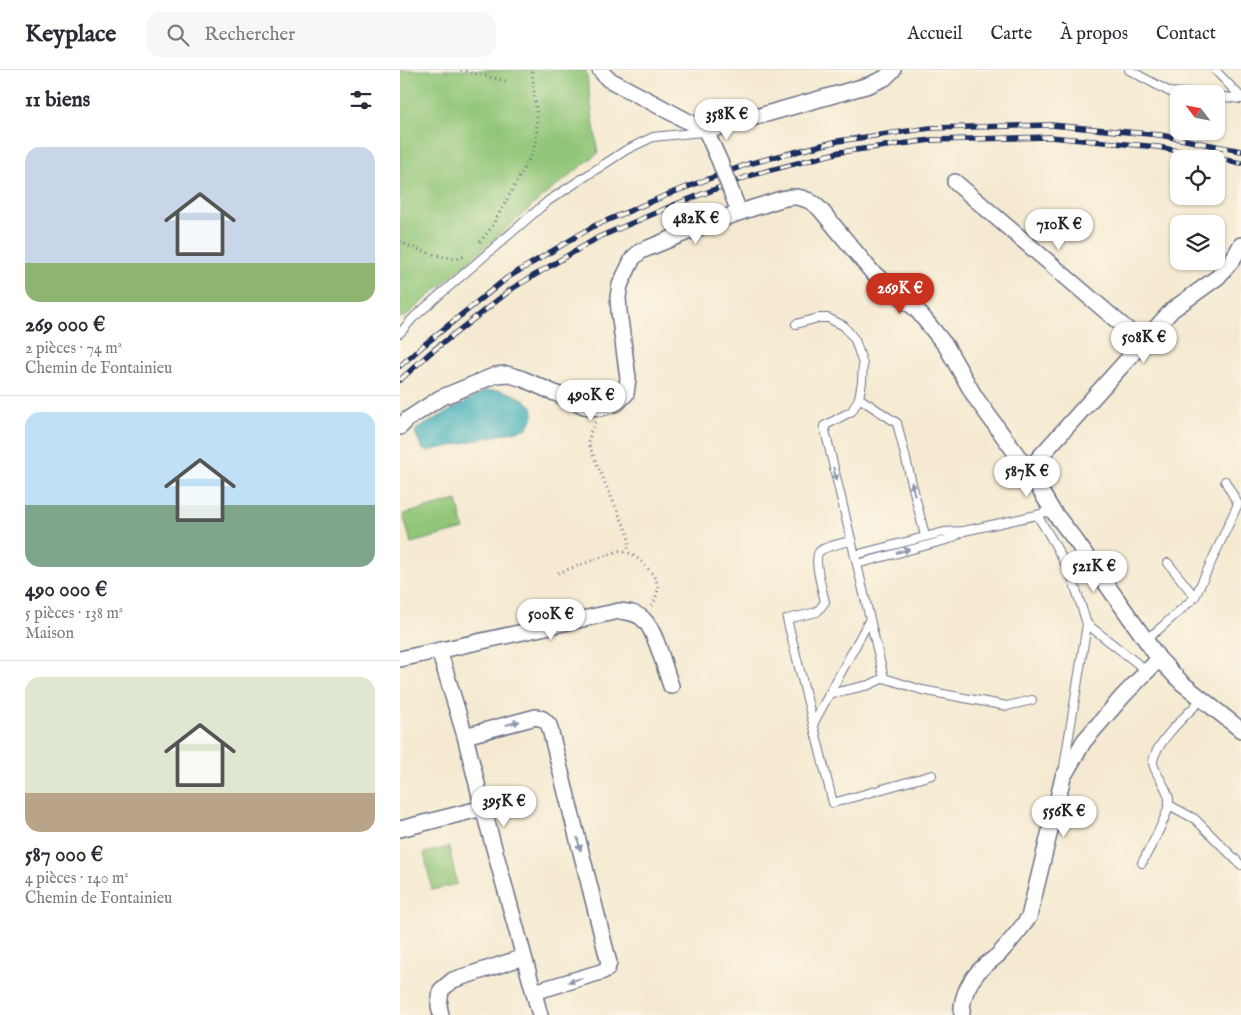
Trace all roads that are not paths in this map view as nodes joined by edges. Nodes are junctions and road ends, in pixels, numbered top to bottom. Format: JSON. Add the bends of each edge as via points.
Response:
{"nodes":[{"id":1,"x":600,"y":70,"type":"edge"},
{"id":2,"x":893,"y":70,"type":"edge"},
{"id":3,"x":1129,"y":70,"type":"edge"},
{"id":4,"x":1216,"y":70,"type":"edge"},
{"id":5,"x":1170,"y":92,"type":"edge"},
{"id":6,"x":1225,"y":97,"type":"edge"},
{"id":7,"x":1241,"y":98,"type":"edge"},
{"id":8,"x":706,"y":131,"type":"junction"},
{"id":9,"x":955,"y":182,"type":"dead end"},
{"id":10,"x":738,"y":208,"type":"junction"},
{"id":11,"x":1241,"y":245,"type":"edge"},
{"id":12,"x":414,"y":318,"type":"junction"},
{"id":13,"x":796,"y":324,"type":"dead end"},
{"id":14,"x":400,"y":325,"type":"edge"},
{"id":15,"x":400,"y":333,"type":"edge"},
{"id":16,"x":1144,"y":342,"type":"junction"},
{"id":17,"x":859,"y":398,"type":"junction"},
{"id":18,"x":400,"y":426,"type":"edge"},
{"id":19,"x":1028,"y":470,"type":"junction"},
{"id":20,"x":1225,"y":481,"type":"dead end"},
{"id":21,"x":1052,"y":510,"type":"junction"},
{"id":22,"x":1037,"y":515,"type":"junction"},
{"id":23,"x":964,"y":531,"type":"junction"},
{"id":24,"x":925,"y":536,"type":"junction"},
{"id":25,"x":851,"y":541,"type":"junction"},
{"id":26,"x":856,"y":560,"type":"junction"},
{"id":27,"x":1168,"y":563,"type":"dead end"},
{"id":28,"x":1195,"y":597,"type":"junction"},
{"id":29,"x":870,"y":618,"type":"junction"},
{"id":30,"x":1087,"y":624,"type":"junction"},
{"id":31,"x":1145,"y":639,"type":"junction"},
{"id":32,"x":439,"y":650,"type":"junction"},
{"id":33,"x":400,"y":659,"type":"edge"},
{"id":34,"x":1159,"y":659,"type":"junction"},
{"id":35,"x":1147,"y":671,"type":"junction"},
{"id":36,"x":884,"y":678,"type":"junction"},
{"id":37,"x":671,"y":686,"type":"dead end"},
{"id":38,"x":829,"y":694,"type":"junction"},
{"id":39,"x":1202,"y":699,"type":"junction"},
{"id":40,"x":1032,"y":700,"type":"dead end"},
{"id":41,"x":813,"y":724,"type":"junction"},
{"id":42,"x":1241,"y":730,"type":"edge"},
{"id":43,"x":465,"y":736,"type":"junction"},
{"id":44,"x":932,"y":775,"type":"dead end"},
{"id":45,"x":1063,"y":777,"type":"junction"},
{"id":46,"x":1169,"y":805,"type":"junction"},
{"id":47,"x":483,"y":808,"type":"junction"},
{"id":48,"x":400,"y":829,"type":"edge"},
{"id":49,"x":1142,"y":863,"type":"dead end"},
{"id":50,"x":1241,"y":865,"type":"edge"},
{"id":51,"x":524,"y":957,"type":"junction"},
{"id":52,"x":534,"y":992,"type":"junction"},
{"id":53,"x":441,"y":1015,"type":"edge"},
{"id":54,"x":540,"y":1015,"type":"edge"},
{"id":55,"x":962,"y":1015,"type":"edge"}],
"edges":[{"from":1,"to":8,"type":"street","via":[[608,79]]},
{"from":2,"to":8,"type":"street","via":[[885,78],[869,85]]},
{"from":3,"to":5,"type":"lane"},
{"from":4,"to":7,"type":"lane"},
{"from":6,"to":7,"type":"lane"},
{"from":8,"to":10,"type":"street","bridge":true},
{"from":8,"to":12,"type":"lane","via":[[653,137],[618,155],[548,201]]},
{"from":9,"to":16,"type":"street"},
{"from":10,"to":18,"type":"street","via":[[633,258],[618,297],[628,378],[626,394],[616,403],[601,408],[584,406],[523,379],[507,374],[496,375],[440,398]]},
{"from":10,"to":19,"type":"street","via":[[796,197],[812,202],[820,209],[872,272],[917,310],[946,346],[975,397]]},
{"from":11,"to":16,"type":"street","via":[[1218,277],[1172,310]]},
{"from":12,"to":14,"type":"lane"},
{"from":12,"to":15,"type":"lane"},
{"from":13,"to":17,"type":"lane","via":[[828,318],[850,332],[856,340],[863,364]]},
{"from":16,"to":19,"type":"street"},
{"from":24,"to":17,"type":"lane","one_way":true,"via":[[897,423]]},
{"from":17,"to":25,"type":"lane","one_way":true,"via":[[852,411],[824,426]]},
{"from":19,"to":21,"type":"street"},
{"from":20,"to":28,"type":"lane","via":[[1238,504]]},
{"from":21,"to":22,"type":"lane"},
{"from":21,"to":31,"type":"street"},
{"from":22,"to":23,"type":"lane"},
{"from":22,"to":30,"type":"lane","via":[[1072,577]]},
{"from":23,"to":24,"type":"lane"},
{"from":26,"to":23,"type":"lane","one_way":true,"via":[[950,539]]},
{"from":24,"to":26,"type":"lane"},
{"from":25,"to":26,"type":"lane"},
{"from":25,"to":41,"type":"lane","via":[[822,549],[818,554],[825,602],[817,612],[787,619]]},
{"from":26,"to":29,"type":"lane"},
{"from":27,"to":28,"type":"lane"},
{"from":28,"to":31,"type":"lane"},
{"from":29,"to":36,"type":"lane"},
{"from":29,"to":38,"type":"lane"},
{"from":30,"to":35,"type":"lane"},
{"from":30,"to":45,"type":"lane"},
{"from":31,"to":34,"type":"street"},
{"from":32,"to":33,"type":"street"},
{"from":32,"to":37,"type":"street","via":[[619,611],[631,612],[644,619],[653,632]]},
{"from":32,"to":43,"type":"street"},
{"from":34,"to":35,"type":"street"},
{"from":34,"to":39,"type":"street"},
{"from":35,"to":45,"type":"street","via":[[1084,741]]},
{"from":36,"to":38,"type":"lane","via":[[869,685]]},
{"from":36,"to":40,"type":"lane","via":[[922,690],[1007,706]]},
{"from":38,"to":41,"type":"lane"},
{"from":39,"to":42,"type":"street"},
{"from":39,"to":46,"type":"lane","via":[[1171,731],[1155,755],[1153,764],[1170,798]]},
{"from":41,"to":44,"type":"lane","via":[[833,803]]},
{"from":43,"to":47,"type":"street"},
{"from":43,"to":52,"type":"street","one_way":true,"via":[[536,717],[549,725],[609,963],[602,972]]},
{"from":45,"to":55,"type":"street","via":[[1030,917],[966,987]]},
{"from":46,"to":49,"type":"lane"},
{"from":46,"to":50,"type":"lane","via":[[1194,819]]},
{"from":47,"to":48,"type":"street"},
{"from":47,"to":51,"type":"street"},
{"from":51,"to":52,"type":"street"},
{"from":51,"to":53,"type":"street","via":[[453,980],[441,990]]},
{"from":52,"to":54,"type":"street"}]}
